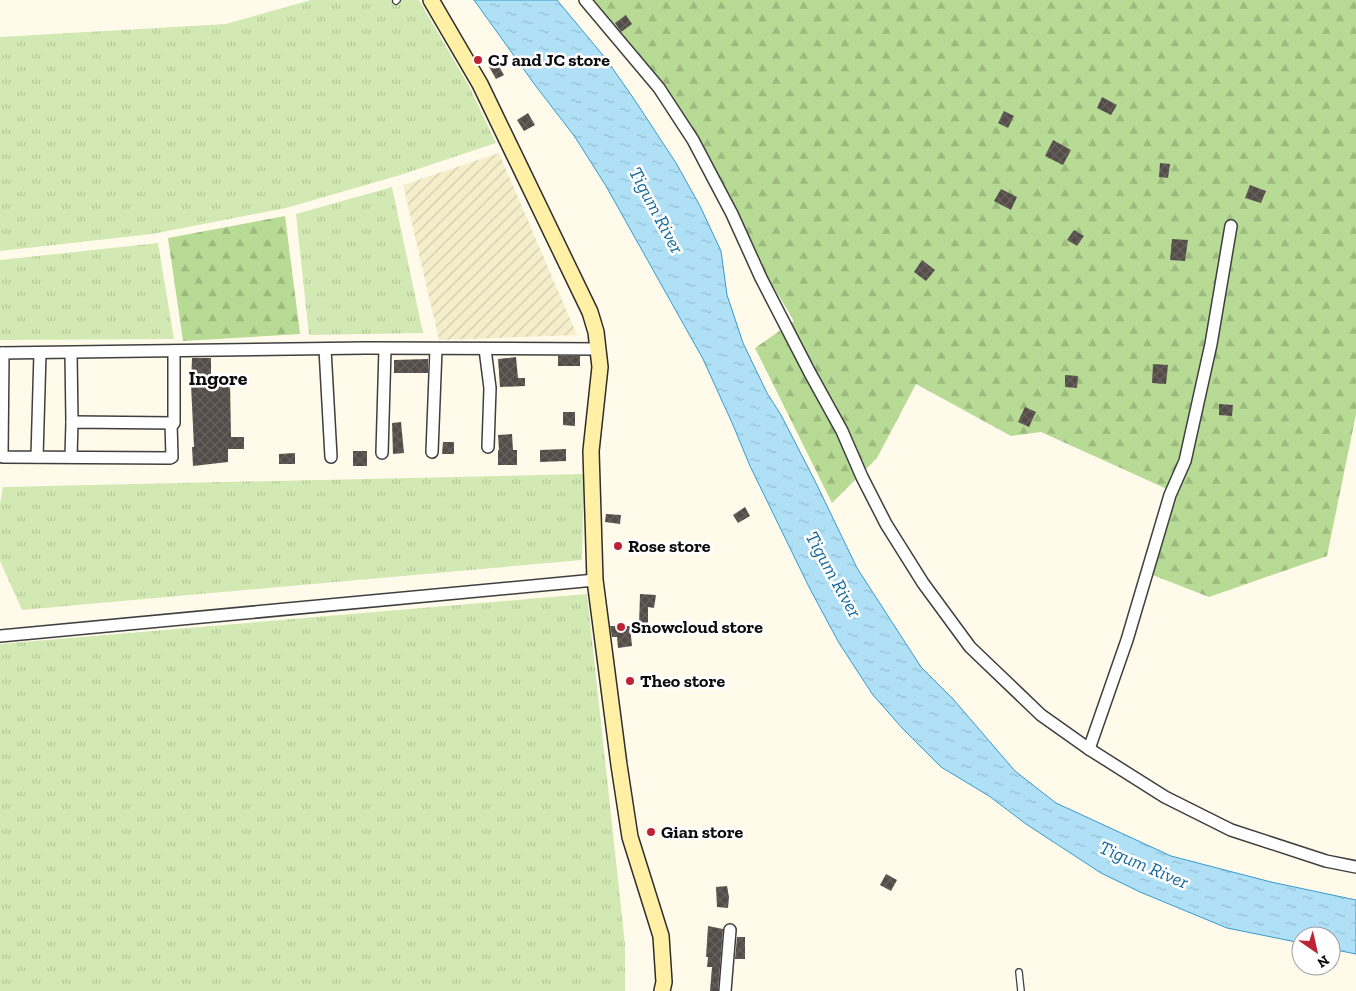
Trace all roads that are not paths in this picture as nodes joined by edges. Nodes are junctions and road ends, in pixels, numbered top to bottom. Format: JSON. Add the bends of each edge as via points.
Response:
{"nodes":[{"id":1,"x":431,"y":0,"type":"edge"},
{"id":2,"x":585,"y":0,"type":"edge"},
{"id":3,"x":1232,"y":226,"type":"dead end"},
{"id":4,"x":324,"y":349,"type":"junction"},
{"id":5,"x":385,"y":349,"type":"junction"},
{"id":6,"x":436,"y":349,"type":"junction"},
{"id":7,"x":485,"y":349,"type":"junction"},
{"id":8,"x":598,"y":349,"type":"junction"},
{"id":9,"x":174,"y":351,"type":"junction"},
{"id":10,"x":1,"y":353,"type":"edge"},
{"id":11,"x":40,"y":353,"type":"junction"},
{"id":12,"x":71,"y":353,"type":"junction"},
{"id":13,"x":72,"y":422,"type":"junction"},
{"id":14,"x":171,"y":424,"type":"junction"},
{"id":15,"x":488,"y":448,"type":"dead end"},
{"id":16,"x":432,"y":452,"type":"dead end"},
{"id":17,"x":382,"y":453,"type":"dead end"},
{"id":18,"x":37,"y":457,"type":"junction"},
{"id":19,"x":71,"y":457,"type":"junction"},
{"id":20,"x":331,"y":457,"type":"dead end"},
{"id":21,"x":595,"y":580,"type":"junction"},
{"id":22,"x":0,"y":636,"type":"edge"},
{"id":23,"x":1090,"y":749,"type":"junction"},
{"id":24,"x":1356,"y":866,"type":"edge"},
{"id":25,"x":730,"y":930,"type":"dead end"},
{"id":26,"x":1020,"y":972,"type":"dead end"},
{"id":27,"x":662,"y":991,"type":"edge"},
{"id":28,"x":725,"y":991,"type":"edge"},
{"id":29,"x":1021,"y":991,"type":"edge"}],
"edges":[{"from":1,"to":8,"type":"street","via":[[480,84],[590,312]]},
{"from":2,"to":23,"type":"street","via":[[659,88],[693,140],[810,374],[842,430],[886,524],[922,583],[970,647],[1041,715]]},
{"from":3,"to":23,"type":"street","via":[[1211,344],[1185,460],[1170,495],[1127,640]]},
{"from":4,"to":5,"type":"street"},
{"from":4,"to":9,"type":"street"},
{"from":4,"to":20,"type":"street"},
{"from":5,"to":6,"type":"street"},
{"from":5,"to":17,"type":"street"},
{"from":6,"to":7,"type":"street"},
{"from":6,"to":16,"type":"street"},
{"from":7,"to":8,"type":"street"},
{"from":7,"to":15,"type":"street","via":[[490,388]]},
{"from":8,"to":21,"type":"street","via":[[600,367],[591,451]]},
{"from":9,"to":12,"type":"street"},
{"from":9,"to":14,"type":"street","via":[[174,420]]},
{"from":10,"to":11,"type":"street"},
{"from":10,"to":18,"type":"street","via":[[2,455]]},
{"from":11,"to":12,"type":"street"},
{"from":11,"to":18,"type":"street"},
{"from":12,"to":13,"type":"street"},
{"from":13,"to":14,"type":"street"},
{"from":13,"to":19,"type":"street"},
{"from":14,"to":19,"type":"street","via":[[170,458]]},
{"from":18,"to":19,"type":"street"},
{"from":21,"to":22,"type":"street"},
{"from":21,"to":27,"type":"street","via":[[630,837],[661,936]]},
{"from":23,"to":24,"type":"street","via":[[1165,798],[1231,830],[1326,861]]},
{"from":25,"to":28,"type":"street"},
{"from":26,"to":29,"type":"lane"}]}
